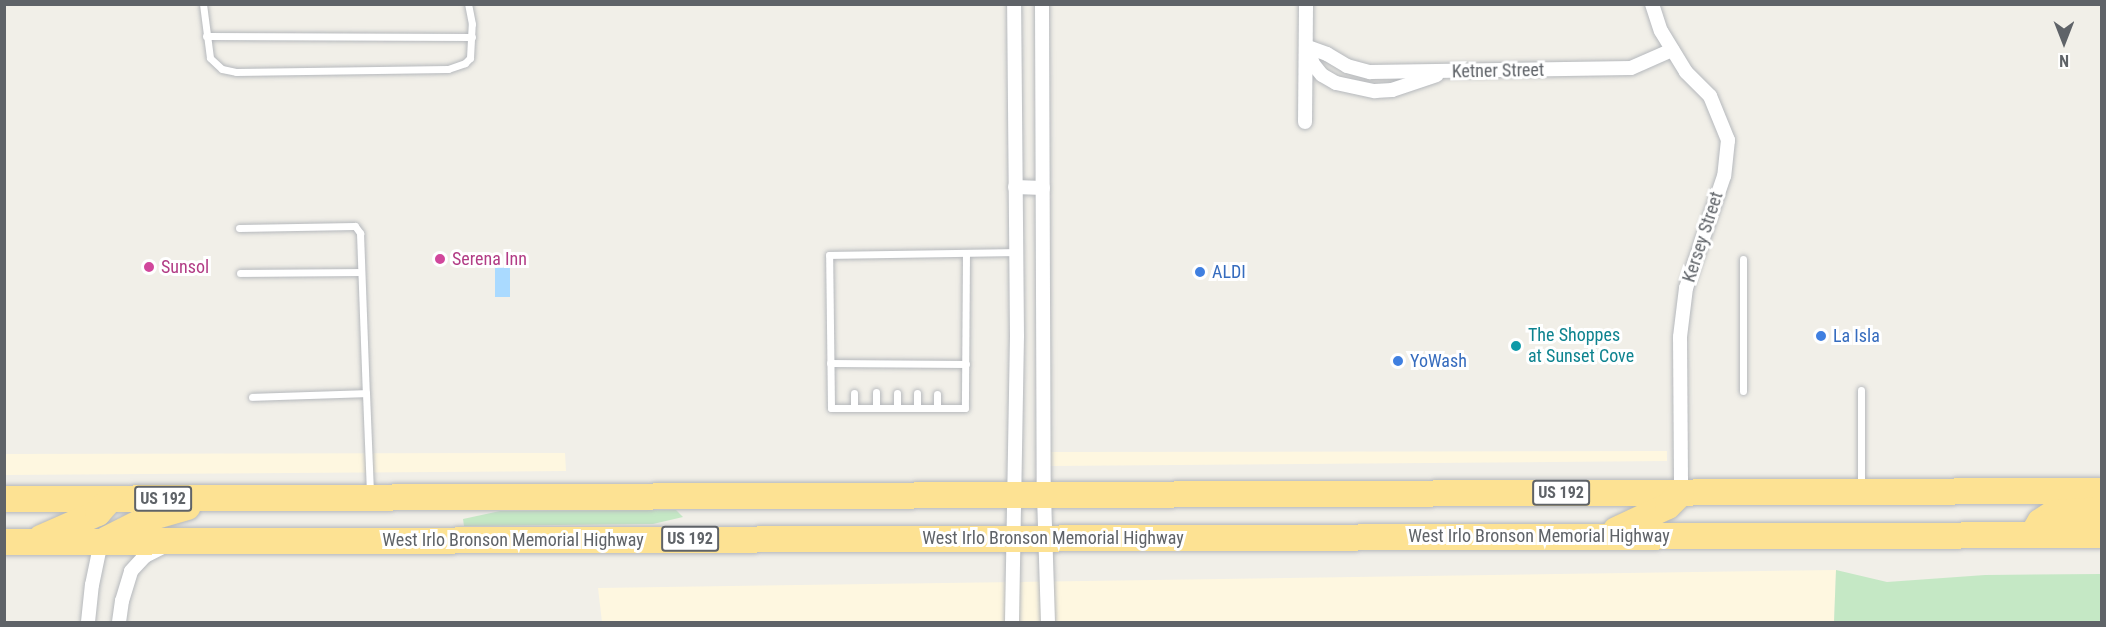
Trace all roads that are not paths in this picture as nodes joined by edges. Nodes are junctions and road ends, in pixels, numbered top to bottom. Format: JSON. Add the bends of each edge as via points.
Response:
{"nodes":[{"id":1,"x":203,"y":4,"type":"edge"},
{"id":2,"x":468,"y":4,"type":"edge"},
{"id":3,"x":1014,"y":4,"type":"edge"},
{"id":4,"x":1042,"y":4,"type":"edge"},
{"id":5,"x":1306,"y":4,"type":"edge"},
{"id":6,"x":1652,"y":4,"type":"edge"},
{"id":7,"x":206,"y":36,"type":"junction"},
{"id":8,"x":472,"y":37,"type":"junction"},
{"id":9,"x":1308,"y":47,"type":"junction"},
{"id":10,"x":1672,"y":50,"type":"junction"},
{"id":11,"x":1444,"y":72,"type":"junction"},
{"id":12,"x":1305,"y":122,"type":"dead end"},
{"id":13,"x":1015,"y":188,"type":"junction"},
{"id":14,"x":1043,"y":188,"type":"junction"},
{"id":15,"x":239,"y":228,"type":"dead end"},
{"id":16,"x":1016,"y":252,"type":"junction"},
{"id":17,"x":966,"y":253,"type":"junction"},
{"id":18,"x":1743,"y":259,"type":"dead end"},
{"id":19,"x":362,"y":272,"type":"junction"},
{"id":20,"x":240,"y":273,"type":"dead end"},
{"id":21,"x":1017,"y":336,"type":"junction"},
{"id":22,"x":1044,"y":337,"type":"junction"},
{"id":23,"x":830,"y":363,"type":"junction"},
{"id":24,"x":854,"y":363,"type":"junction"},
{"id":25,"x":876,"y":363,"type":"junction"},
{"id":26,"x":966,"y":363,"type":"junction"},
{"id":27,"x":854,"y":373,"type":"dead end"},
{"id":28,"x":876,"y":373,"type":"dead end"},
{"id":29,"x":1861,"y":390,"type":"dead end"},
{"id":30,"x":1743,"y":391,"type":"dead end"},
{"id":31,"x":876,"y":392,"type":"dead end"},
{"id":32,"x":366,"y":393,"type":"junction"},
{"id":33,"x":854,"y":393,"type":"dead end"},
{"id":34,"x":897,"y":393,"type":"dead end"},
{"id":35,"x":917,"y":393,"type":"dead end"},
{"id":36,"x":937,"y":394,"type":"dead end"},
{"id":37,"x":252,"y":397,"type":"dead end"},
{"id":38,"x":854,"y":408,"type":"junction"},
{"id":39,"x":876,"y":408,"type":"junction"},
{"id":40,"x":897,"y":408,"type":"junction"},
{"id":41,"x":918,"y":408,"type":"junction"},
{"id":42,"x":937,"y":408,"type":"junction"},
{"id":43,"x":2102,"y":491,"type":"edge"},
{"id":44,"x":1681,"y":492,"type":"junction"},
{"id":45,"x":1862,"y":492,"type":"junction"},
{"id":46,"x":1015,"y":495,"type":"junction"},
{"id":47,"x":1044,"y":495,"type":"junction"},
{"id":48,"x":370,"y":497,"type":"junction"},
{"id":49,"x":4,"y":499,"type":"edge"},
{"id":50,"x":110,"y":499,"type":"junction"},
{"id":51,"x":217,"y":499,"type":"junction"},
{"id":52,"x":2102,"y":510,"type":"edge"},
{"id":53,"x":2102,"y":535,"type":"edge"},
{"id":54,"x":1602,"y":536,"type":"junction"},
{"id":55,"x":2032,"y":536,"type":"junction"},
{"id":56,"x":1015,"y":537,"type":"junction"},
{"id":57,"x":1045,"y":537,"type":"junction"},
{"id":58,"x":182,"y":541,"type":"junction"},
{"id":59,"x":4,"y":542,"type":"edge"},
{"id":60,"x":31,"y":542,"type":"junction"},
{"id":61,"x":101,"y":542,"type":"junction"},
{"id":62,"x":88,"y":622,"type":"edge"},
{"id":63,"x":119,"y":622,"type":"edge"},
{"id":64,"x":1012,"y":622,"type":"edge"},
{"id":65,"x":1048,"y":622,"type":"edge"}],
"edges":[{"from":1,"to":7,"type":"lane"},
{"from":2,"to":8,"type":"lane"},
{"from":3,"to":13,"type":"street"},
{"from":4,"to":14,"type":"street"},
{"from":5,"to":9,"type":"street","name":"Ketner Street"},
{"from":6,"to":10,"type":"street","name":"Kersey Street"},
{"from":7,"to":8,"type":"lane"},
{"from":7,"to":8,"type":"lane","via":[[210,58],[222,69],[236,72],[448,69],[470,58]]},
{"from":9,"to":11,"type":"street","via":[[1347,66],[1370,72]]},
{"from":9,"to":11,"type":"street","name":"Ketner Street","via":[[1313,64],[1336,84],[1375,91],[1414,84]]},
{"from":9,"to":12,"type":"street","name":"Ketner Street"},
{"from":10,"to":11,"type":"street","name":"Ketner Street","via":[[1632,68]]},
{"from":10,"to":44,"type":"street","name":"Kersey Street","via":[[1686,72],[1710,96],[1728,140],[1724,176],[1685,298],[1680,337]]},
{"from":13,"to":14,"type":"street"},
{"from":13,"to":16,"type":"street"},
{"from":14,"to":22,"type":"street"},
{"from":15,"to":19,"type":"lane","via":[[355,226],[360,233]]},
{"from":16,"to":17,"type":"lane"},
{"from":16,"to":21,"type":"street"},
{"from":17,"to":23,"type":"lane","via":[[829,255]]},
{"from":17,"to":26,"type":"lane"},
{"from":18,"to":30,"type":"lane"},
{"from":19,"to":20,"type":"lane"},
{"from":19,"to":32,"type":"lane"},
{"from":21,"to":22,"type":"street"},
{"from":21,"to":46,"type":"street"},
{"from":22,"to":47,"type":"street"},
{"from":23,"to":24,"type":"lane"},
{"from":23,"to":38,"type":"lane","via":[[831,408]]},
{"from":24,"to":25,"type":"lane"},
{"from":24,"to":27,"type":"lane"},
{"from":25,"to":26,"type":"lane","via":[[896,368],[937,368]]},
{"from":25,"to":28,"type":"lane"},
{"from":26,"to":42,"type":"lane","via":[[965,408]]},
{"from":29,"to":45,"type":"lane"},
{"from":31,"to":39,"type":"lane"},
{"from":32,"to":37,"type":"lane"},
{"from":32,"to":48,"type":"lane"},
{"from":33,"to":38,"type":"lane"},
{"from":34,"to":40,"type":"lane"},
{"from":35,"to":41,"type":"lane"},
{"from":36,"to":42,"type":"lane"},
{"from":38,"to":39,"type":"lane"},
{"from":39,"to":40,"type":"lane"},
{"from":40,"to":41,"type":"lane"},
{"from":41,"to":42,"type":"lane"},
{"from":43,"to":45,"type":"highway","number":"US 192"},
{"from":44,"to":45,"type":"highway","number":"US 192"},
{"from":44,"to":47,"type":"highway","number":"US 192"},
{"from":44,"to":54,"type":"highway","via":[[1668,506],[1646,519]]},
{"from":46,"to":47,"type":"highway","number":"US 192"},
{"from":46,"to":48,"type":"highway","number":"US 192"},
{"from":46,"to":56,"type":"street"},
{"from":47,"to":57,"type":"street"},
{"from":48,"to":51,"type":"highway","number":"US 192"},
{"from":49,"to":50,"type":"highway","number":"US 192"},
{"from":50,"to":51,"type":"highway","number":"US 192"},
{"from":50,"to":60,"type":"highway","via":[[98,513]]},
{"from":51,"to":61,"type":"highway","via":[[149,518]]},
{"from":52,"to":55,"type":"highway","via":[[2054,513],[2040,522]]},
{"from":53,"to":55,"type":"highway","name":"West Irlo Bronson Memorial Highway","number":"US 192"},
{"from":54,"to":55,"type":"highway","name":"West Irlo Bronson Memorial Highway","number":"US 192"},
{"from":54,"to":57,"type":"highway","name":"West Irlo Bronson Memorial Highway","number":"US 192"},
{"from":56,"to":57,"type":"highway","name":"West Irlo Bronson Memorial Highway","number":"US 192"},
{"from":56,"to":58,"type":"highway","name":"West Irlo Bronson Memorial Highway","number":"US 192"},
{"from":56,"to":64,"type":"street"},
{"from":57,"to":65,"type":"street"},
{"from":58,"to":61,"type":"highway","name":"West Irlo Bronson Memorial Highway","number":"US 192"},
{"from":58,"to":63,"type":"street","via":[[154,550],[137,562],[127,580]]},
{"from":59,"to":60,"type":"highway","name":"West Irlo Bronson Memorial Highway","number":"US 192"},
{"from":60,"to":61,"type":"highway","name":"West Irlo Bronson Memorial Highway","number":"US 192"},
{"from":61,"to":62,"type":"street"}]}
